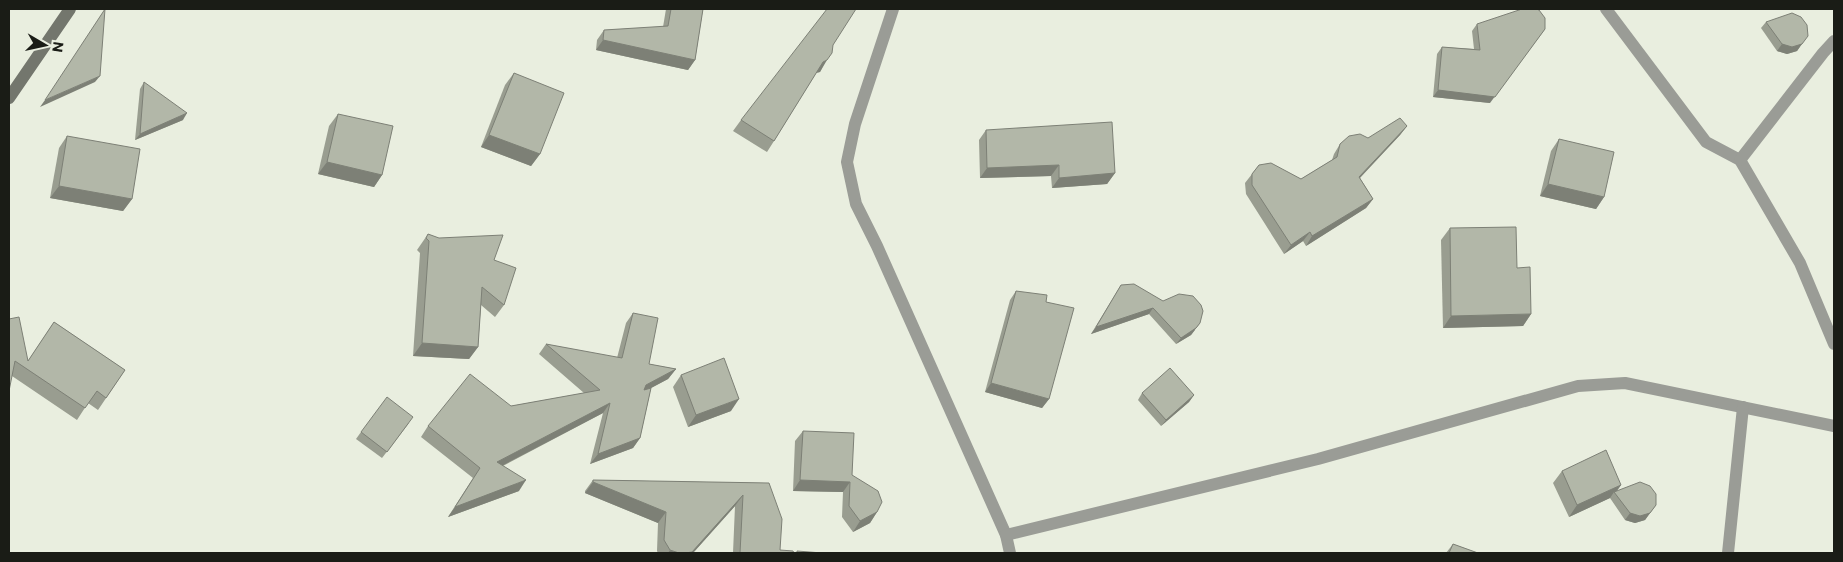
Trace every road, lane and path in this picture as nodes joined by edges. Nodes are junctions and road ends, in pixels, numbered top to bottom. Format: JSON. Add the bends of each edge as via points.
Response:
{"nodes":[{"id":1,"x":70,"y":9,"type":"edge"},
{"id":2,"x":894,"y":9,"type":"edge"},
{"id":3,"x":1606,"y":9,"type":"edge"},
{"id":4,"x":1834,"y":41,"type":"edge"},
{"id":5,"x":9,"y":98,"type":"edge"},
{"id":6,"x":1740,"y":160,"type":"junction"},
{"id":7,"x":1834,"y":344,"type":"edge"},
{"id":8,"x":1742,"y":407,"type":"junction"},
{"id":9,"x":1834,"y":426,"type":"edge"},
{"id":10,"x":1006,"y":535,"type":"junction"},
{"id":11,"x":1010,"y":553,"type":"edge"},
{"id":12,"x":1728,"y":553,"type":"edge"}],
"edges":[{"from":1,"to":5,"type":"street"},
{"from":2,"to":10,"type":"street","via":[[856,124],[847,162],[856,204]]},
{"from":3,"to":6,"type":"street","via":[[1706,142]]},
{"from":4,"to":6,"type":"street"},
{"from":6,"to":7,"type":"street","via":[[1800,263]]},
{"from":8,"to":9,"type":"street"},
{"from":8,"to":10,"type":"street","via":[[1625,383],[1578,386],[1318,459]]},
{"from":8,"to":12,"type":"street"},
{"from":10,"to":11,"type":"street"}]}
